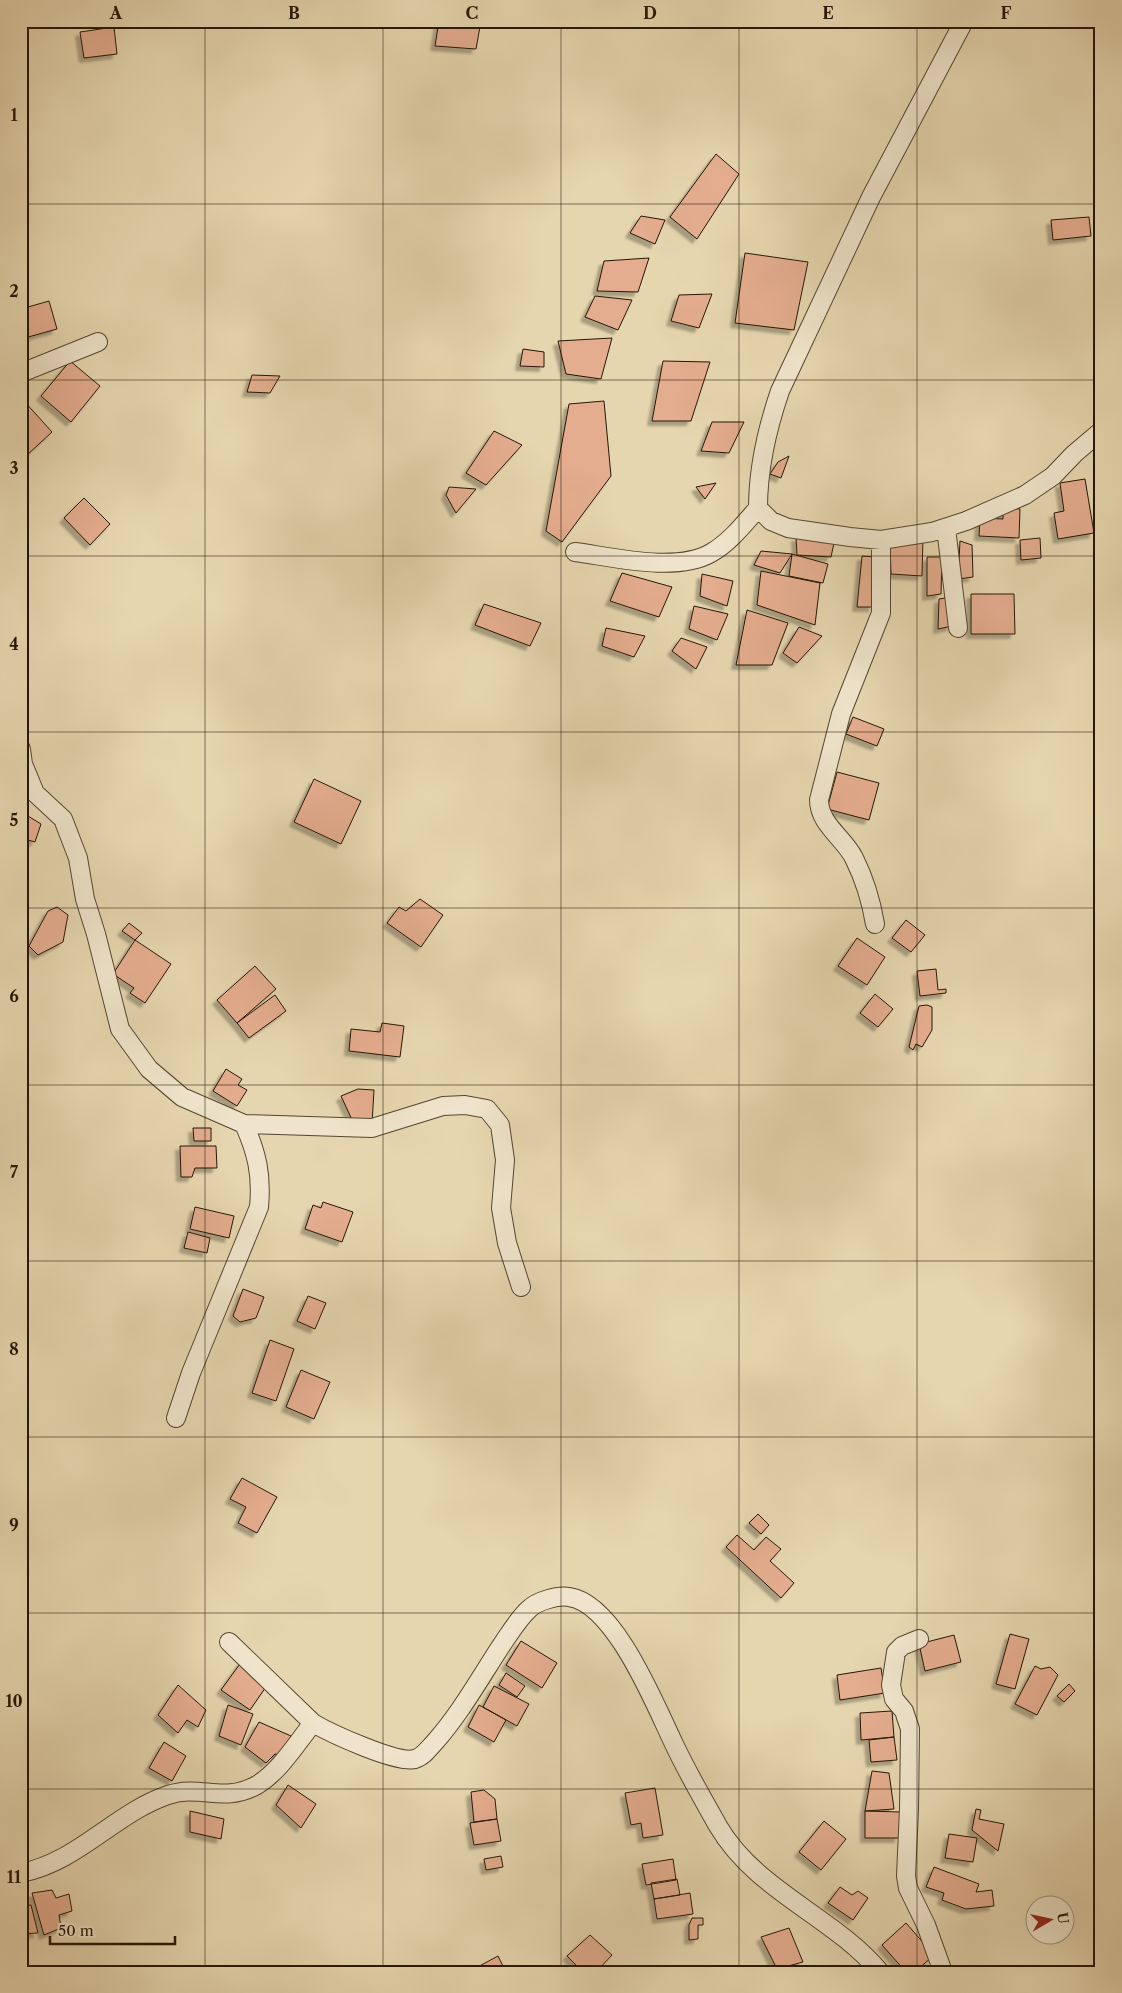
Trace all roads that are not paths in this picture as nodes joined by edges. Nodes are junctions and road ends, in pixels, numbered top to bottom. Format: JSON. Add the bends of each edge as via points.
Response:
{"nodes":[{"id":1,"x":964,"y":21,"type":"edge"},
{"id":2,"x":98,"y":342,"type":"dead end"},
{"id":3,"x":21,"y":373,"type":"edge"},
{"id":4,"x":1101,"y":431,"type":"edge"},
{"id":5,"x":758,"y":508,"type":"junction"},
{"id":6,"x":946,"y":528,"type":"junction"},
{"id":7,"x":880,"y":540,"type":"junction"},
{"id":8,"x":575,"y":552,"type":"dead end"},
{"id":9,"x":958,"y":628,"type":"dead end"},
{"id":10,"x":21,"y":749,"type":"edge"},
{"id":11,"x":876,"y":924,"type":"dead end"},
{"id":12,"x":244,"y":1124,"type":"junction"},
{"id":13,"x":521,"y":1287,"type":"dead end"},
{"id":14,"x":176,"y":1418,"type":"dead end"},
{"id":15,"x":919,"y":1639,"type":"dead end"},
{"id":16,"x":229,"y":1642,"type":"dead end"},
{"id":17,"x":313,"y":1723,"type":"junction"},
{"id":18,"x":21,"y":1873,"type":"edge"},
{"id":19,"x":880,"y":1972,"type":"edge"},
{"id":20,"x":943,"y":1972,"type":"edge"}],
"edges":[{"from":1,"to":5,"type":"street","via":[[871,197],[780,391],[771,416],[758,478]]},
{"from":2,"to":3,"type":"street"},
{"from":4,"to":6,"type":"street","via":[[1054,476],[1025,494]]},
{"from":5,"to":7,"type":"street","via":[[771,521],[788,528]]},
{"from":5,"to":8,"type":"street","via":[[711,554],[689,560],[664,564]]},
{"from":6,"to":7,"type":"street"},
{"from":6,"to":9,"type":"street"},
{"from":7,"to":11,"type":"street","via":[[880,612],[841,714],[819,810],[853,856],[869,892]]},
{"from":10,"to":12,"type":"street","via":[[23,764],[35,793],[63,819],[78,858],[85,899],[120,1029],[148,1069],[182,1097]]},
{"from":12,"to":13,"type":"street","via":[[372,1128],[443,1106],[465,1105],[486,1109],[500,1125],[505,1160],[501,1208],[507,1243]]},
{"from":12,"to":14,"type":"street","via":[[254,1148],[261,1183],[259,1207],[190,1373]]},
{"from":15,"to":20,"type":"street","via":[[896,1652],[890,1685],[910,1729],[908,1888]]},
{"from":16,"to":17,"type":"street"},
{"from":17,"to":18,"type":"street","via":[[276,1769],[238,1794],[190,1791],[168,1795],[58,1861]]},
{"from":17,"to":19,"type":"street","via":[[352,1743],[408,1760],[420,1758],[444,1732],[531,1607],[550,1599],[569,1597],[590,1607],[610,1626],[648,1685],[719,1828],[750,1867],[850,1941]]}]}
